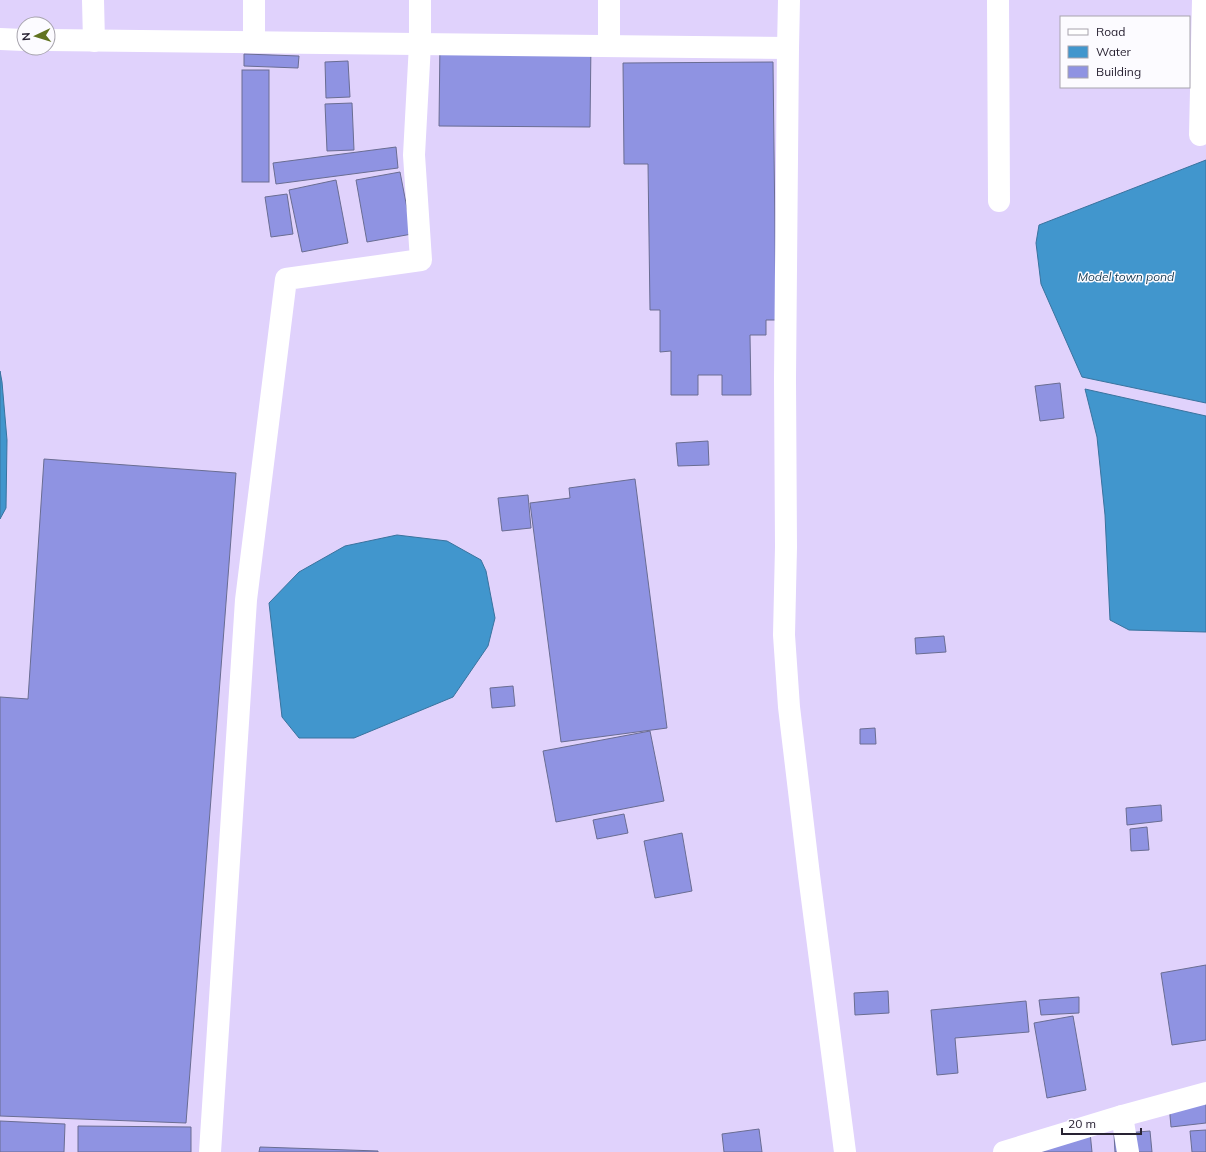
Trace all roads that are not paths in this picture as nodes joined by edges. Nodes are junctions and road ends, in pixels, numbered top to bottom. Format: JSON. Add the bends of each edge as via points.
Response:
{"nodes":[{"id":1,"x":93,"y":0,"type":"edge"},
{"id":2,"x":254,"y":0,"type":"edge"},
{"id":3,"x":420,"y":0,"type":"edge"},
{"id":4,"x":609,"y":0,"type":"edge"},
{"id":5,"x":789,"y":0,"type":"edge"},
{"id":6,"x":998,"y":0,"type":"edge"},
{"id":7,"x":1203,"y":0,"type":"edge"},
{"id":8,"x":0,"y":39,"type":"edge"},
{"id":9,"x":16,"y":40,"type":"edge"},
{"id":10,"x":56,"y":40,"type":"edge"},
{"id":11,"x":94,"y":40,"type":"junction"},
{"id":12,"x":254,"y":42,"type":"junction"},
{"id":13,"x":420,"y":44,"type":"junction"},
{"id":14,"x":609,"y":46,"type":"junction"},
{"id":15,"x":788,"y":48,"type":"junction"},
{"id":16,"x":1200,"y":136,"type":"dead end"},
{"id":17,"x":999,"y":201,"type":"dead end"},
{"id":18,"x":1206,"y":1093,"type":"edge"},
{"id":19,"x":1122,"y":1116,"type":"junction"},
{"id":20,"x":210,"y":1152,"type":"edge"},
{"id":21,"x":845,"y":1152,"type":"edge"},
{"id":22,"x":1004,"y":1152,"type":"edge"},
{"id":23,"x":1128,"y":1152,"type":"edge"}],
"edges":[{"from":1,"to":11,"type":"main road"},
{"from":2,"to":12,"type":"main road"},
{"from":3,"to":13,"type":"main road"},
{"from":4,"to":14,"type":"main road"},
{"from":5,"to":15,"type":"main road"},
{"from":6,"to":17,"type":"main road"},
{"from":7,"to":16,"type":"main road"},
{"from":8,"to":9,"type":"main road"},
{"from":10,"to":11,"type":"main road"},
{"from":11,"to":12,"type":"main road"},
{"from":12,"to":13,"type":"main road"},
{"from":13,"to":14,"type":"main road"},
{"from":13,"to":20,"type":"main road","via":[[414,155],[421,260],[286,280],[246,600]]},
{"from":14,"to":15,"type":"main road"},
{"from":15,"to":21,"type":"main road","via":[[784,635],[789,707]]},
{"from":18,"to":19,"type":"main road"},
{"from":19,"to":22,"type":"main road"},
{"from":19,"to":23,"type":"main road"}]}
